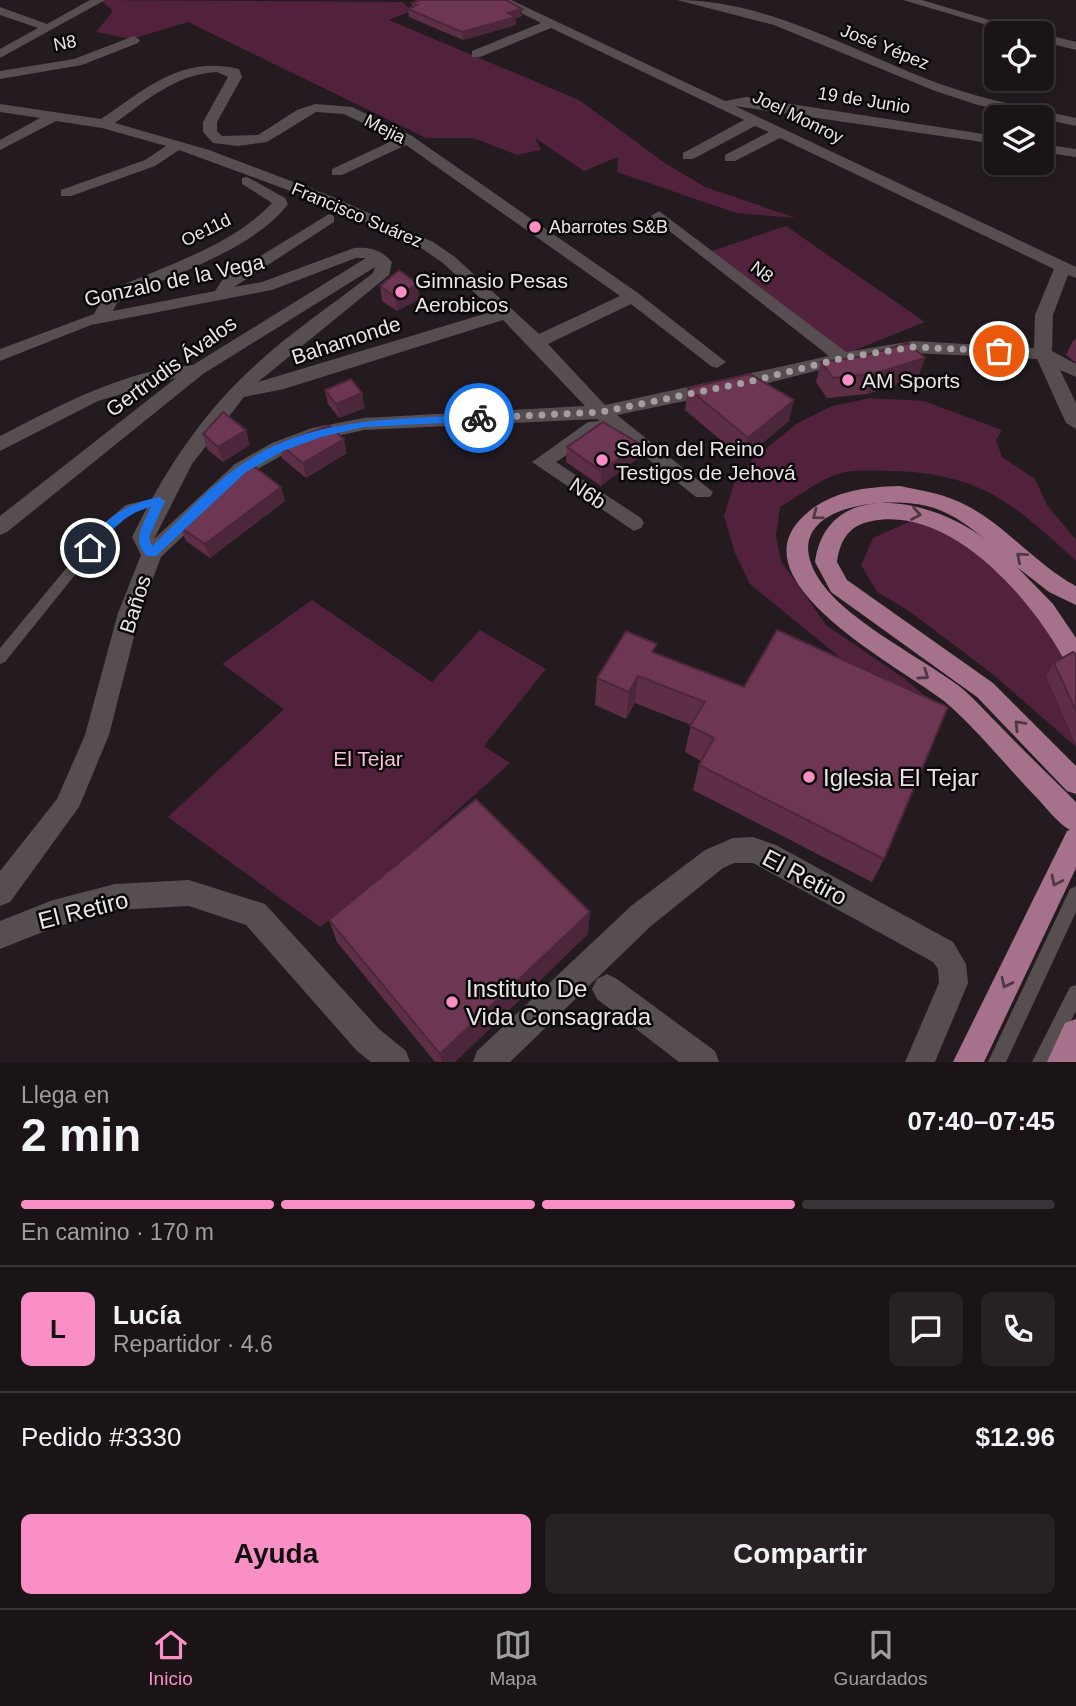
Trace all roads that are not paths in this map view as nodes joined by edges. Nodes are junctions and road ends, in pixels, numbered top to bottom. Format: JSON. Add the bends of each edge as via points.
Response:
{"nodes":[{"id":1,"x":502,"y":0,"type":"edge"},
{"id":2,"x":683,"y":0,"type":"edge"},
{"id":3,"x":909,"y":0,"type":"edge"},
{"id":4,"x":95,"y":2,"type":"edge"},
{"id":5,"x":0,"y":11,"type":"edge"},
{"id":6,"x":996,"y":21,"type":"edge"},
{"id":7,"x":552,"y":23,"type":"junction"},
{"id":8,"x":48,"y":27,"type":"junction"},
{"id":9,"x":135,"y":40,"type":"dead end"},
{"id":10,"x":1054,"y":40,"type":"edge"},
{"id":11,"x":1076,"y":46,"type":"edge"},
{"id":12,"x":0,"y":54,"type":"edge"},
{"id":13,"x":476,"y":54,"type":"dead end"},
{"id":14,"x":0,"y":75,"type":"edge"},
{"id":15,"x":726,"y":104,"type":"junction"},
{"id":16,"x":0,"y":108,"type":"edge"},
{"id":17,"x":52,"y":117,"type":"junction"},
{"id":18,"x":757,"y":119,"type":"junction"},
{"id":19,"x":1076,"y":122,"type":"edge"},
{"id":20,"x":104,"y":124,"type":"junction"},
{"id":21,"x":782,"y":131,"type":"junction"},
{"id":22,"x":407,"y":139,"type":"junction"},
{"id":23,"x":984,"y":139,"type":"edge"},
{"id":24,"x":178,"y":145,"type":"junction"},
{"id":25,"x":0,"y":146,"type":"edge"},
{"id":26,"x":1054,"y":150,"type":"edge"},
{"id":27,"x":1076,"y":153,"type":"edge"},
{"id":28,"x":688,"y":156,"type":"dead end"},
{"id":29,"x":730,"y":158,"type":"dead end"},
{"id":30,"x":248,"y":171,"type":"junction"},
{"id":31,"x":337,"y":172,"type":"dead end"},
{"id":32,"x":66,"y":193,"type":"dead end"},
{"id":33,"x":659,"y":216,"type":"dead end"},
{"id":34,"x":329,"y":219,"type":"dead end"},
{"id":35,"x":379,"y":257,"type":"junction"},
{"id":36,"x":1070,"y":270,"type":"edge"},
{"id":37,"x":223,"y":295,"type":"junction"},
{"id":38,"x":632,"y":297,"type":"junction"},
{"id":39,"x":506,"y":313,"type":"junction"},
{"id":40,"x":101,"y":317,"type":"junction"},
{"id":41,"x":537,"y":341,"type":"junction"},
{"id":42,"x":0,"y":355,"type":"edge"},
{"id":43,"x":1043,"y":355,"type":"junction"},
{"id":44,"x":843,"y":358,"type":"junction"},
{"id":45,"x":716,"y":362,"type":"dead end"},
{"id":46,"x":197,"y":370,"type":"junction"},
{"id":47,"x":1076,"y":371,"type":"edge"},
{"id":48,"x":239,"y":392,"type":"junction"},
{"id":49,"x":601,"y":412,"type":"junction"},
{"id":50,"x":1076,"y":423,"type":"edge"},
{"id":51,"x":621,"y":428,"type":"junction"},
{"id":52,"x":0,"y":444,"type":"edge"},
{"id":53,"x":703,"y":492,"type":"dead end"},
{"id":54,"x":159,"y":501,"type":"junction"},
{"id":55,"x":634,"y":523,"type":"dead end"},
{"id":56,"x":0,"y":527,"type":"edge"},
{"id":57,"x":152,"y":553,"type":"junction"},
{"id":58,"x":1076,"y":596,"type":"edge"},
{"id":59,"x":0,"y":658,"type":"edge"},
{"id":60,"x":1076,"y":660,"type":"edge"},
{"id":61,"x":1076,"y":783,"type":"edge"},
{"id":62,"x":1076,"y":820,"type":"edge"},
{"id":63,"x":1076,"y":840,"type":"edge"},
{"id":64,"x":0,"y":893,"type":"edge"},
{"id":65,"x":1076,"y":894,"type":"edge"},
{"id":66,"x":1044,"y":933,"type":"junction"},
{"id":67,"x":0,"y":935,"type":"edge"},
{"id":68,"x":607,"y":989,"type":"dead end"},
{"id":69,"x":1076,"y":992,"type":"edge"},
{"id":70,"x":1065,"y":1051,"type":"edge"},
{"id":71,"x":395,"y":1062,"type":"edge"},
{"id":72,"x":488,"y":1062,"type":"edge"},
{"id":73,"x":704,"y":1062,"type":"edge"},
{"id":74,"x":920,"y":1062,"type":"edge"},
{"id":75,"x":968,"y":1062,"type":"edge"},
{"id":76,"x":997,"y":1062,"type":"edge"}],
"edges":[{"from":1,"to":7,"type":"street","name":"Joel Monroy"},
{"from":2,"to":19,"type":"street","name":"José Yépez","via":[[778,22],[984,102]]},
{"from":3,"to":6,"type":"street"},
{"from":4,"to":8,"type":"street"},
{"from":5,"to":8,"type":"street"},
{"from":7,"to":13,"type":"street"},
{"from":7,"to":15,"type":"street","name":"Joel Monroy"},
{"from":8,"to":12,"type":"street"},
{"from":9,"to":14,"type":"street","name":"N8","via":[[77,62]]},
{"from":10,"to":11,"type":"street"},
{"from":15,"to":18,"type":"street","name":"Joel Monroy"},
{"from":15,"to":23,"type":"street","name":"19 de Junio","via":[[746,101]]},
{"from":16,"to":17,"type":"street"},
{"from":17,"to":20,"type":"street","name":"Francisco Suárez"},
{"from":17,"to":25,"type":"street"},
{"from":18,"to":21,"type":"street","name":"Joel Monroy"},
{"from":18,"to":28,"type":"street"},
{"from":20,"to":22,"type":"street","name":"Mejia","via":[[177,77],[213,67],[234,72],[235,77],[210,122],[210,132],[218,140],[262,139],[302,113],[332,107]]},
{"from":20,"to":24,"type":"street","name":"Francisco Suárez"},
{"from":21,"to":29,"type":"street"},
{"from":21,"to":36,"type":"street","name":"Joel Monroy"},
{"from":22,"to":31,"type":"street"},
{"from":22,"to":38,"type":"street","name":"Mejia"},
{"from":24,"to":30,"type":"street","name":"Francisco Suárez"},
{"from":24,"to":32,"type":"street","via":[[150,163]]},
{"from":26,"to":27,"type":"street"},
{"from":30,"to":39,"type":"street","name":"Francisco Suárez","via":[[428,246]]},
{"from":30,"to":40,"type":"street","name":"Oe11d","via":[[242,178],[277,198],[276,210],[246,231],[122,292],[110,300]]},
{"from":33,"to":44,"type":"street","name":"N8"},
{"from":34,"to":37,"type":"street","via":[[229,283]]},
{"from":35,"to":37,"type":"street","name":"Gonzalo de la Vega","via":[[354,253],[266,286]]},
{"from":35,"to":46,"type":"street","name":"Gertrudis Ávalos"},
{"from":35,"to":48,"type":"street","via":[[384,262],[381,275]]},
{"from":36,"to":43,"type":"street","via":[[1044,315]]},
{"from":37,"to":40,"type":"street","name":"Gonzalo de la Vega"},
{"from":38,"to":41,"type":"street"},
{"from":38,"to":45,"type":"street","name":"Mejia"},
{"from":39,"to":41,"type":"street","name":"Francisco Suárez"},
{"from":39,"to":48,"type":"street","name":"Bahamonde","via":[[277,385]]},
{"from":40,"to":42,"type":"street","name":"Gonzalo de la Vega"},
{"from":41,"to":49,"type":"street","name":"Francisco Suárez"},
{"from":43,"to":44,"type":"street","name":"Baños","via":[[913,347]]},
{"from":43,"to":47,"type":"street"},
{"from":43,"to":50,"type":"street"},
{"from":44,"to":49,"type":"street","name":"Baños"},
{"from":46,"to":52,"type":"street","via":[[173,372],[91,397]]},
{"from":46,"to":56,"type":"street","name":"Gertrudis Ávalos"},
{"from":48,"to":54,"type":"street","via":[[203,434]]},
{"from":49,"to":51,"type":"street","name":"Francisco Suárez"},
{"from":49,"to":57,"type":"street","name":"Baños","via":[[364,424],[319,433],[242,469]]},
{"from":51,"to":53,"type":"street","name":"Francisco Suárez"},
{"from":51,"to":55,"type":"street","name":"N6b","via":[[595,427],[542,462]]},
{"from":54,"to":57,"type":"street","via":[[143,537]]},
{"from":54,"to":59,"type":"lane","via":[[130,508],[107,527]]},
{"from":57,"to":64,"type":"street","name":"Baños","via":[[129,613],[97,735],[66,807]]},
{"from":58,"to":62,"type":"main road","one_way":true,"via":[[959,510],[904,493],[880,492],[832,504],[811,518],[796,551],[804,577],[831,611],[953,695]]},
{"from":61,"to":60,"type":"main road","one_way":true,"via":[[985,690],[839,586],[826,562],[833,534],[854,517],[891,511],[950,524],[1030,591],[1064,634]]},
{"from":63,"to":66,"type":"main road","one_way":true},
{"from":65,"to":66,"type":"lane"},
{"from":66,"to":75,"type":"main road","one_way":true},
{"from":66,"to":76,"type":"lane"},
{"from":67,"to":71,"type":"street","name":"El Retiro","via":[[115,897],[189,893],[255,914],[368,1040]]},
{"from":68,"to":73,"type":"street"},
{"from":69,"to":70,"type":"lane"},
{"from":72,"to":74,"type":"street","name":"El Retiro","via":[[641,916],[714,859],[733,851],[753,850],[943,952],[952,964],[954,983]]}]}
